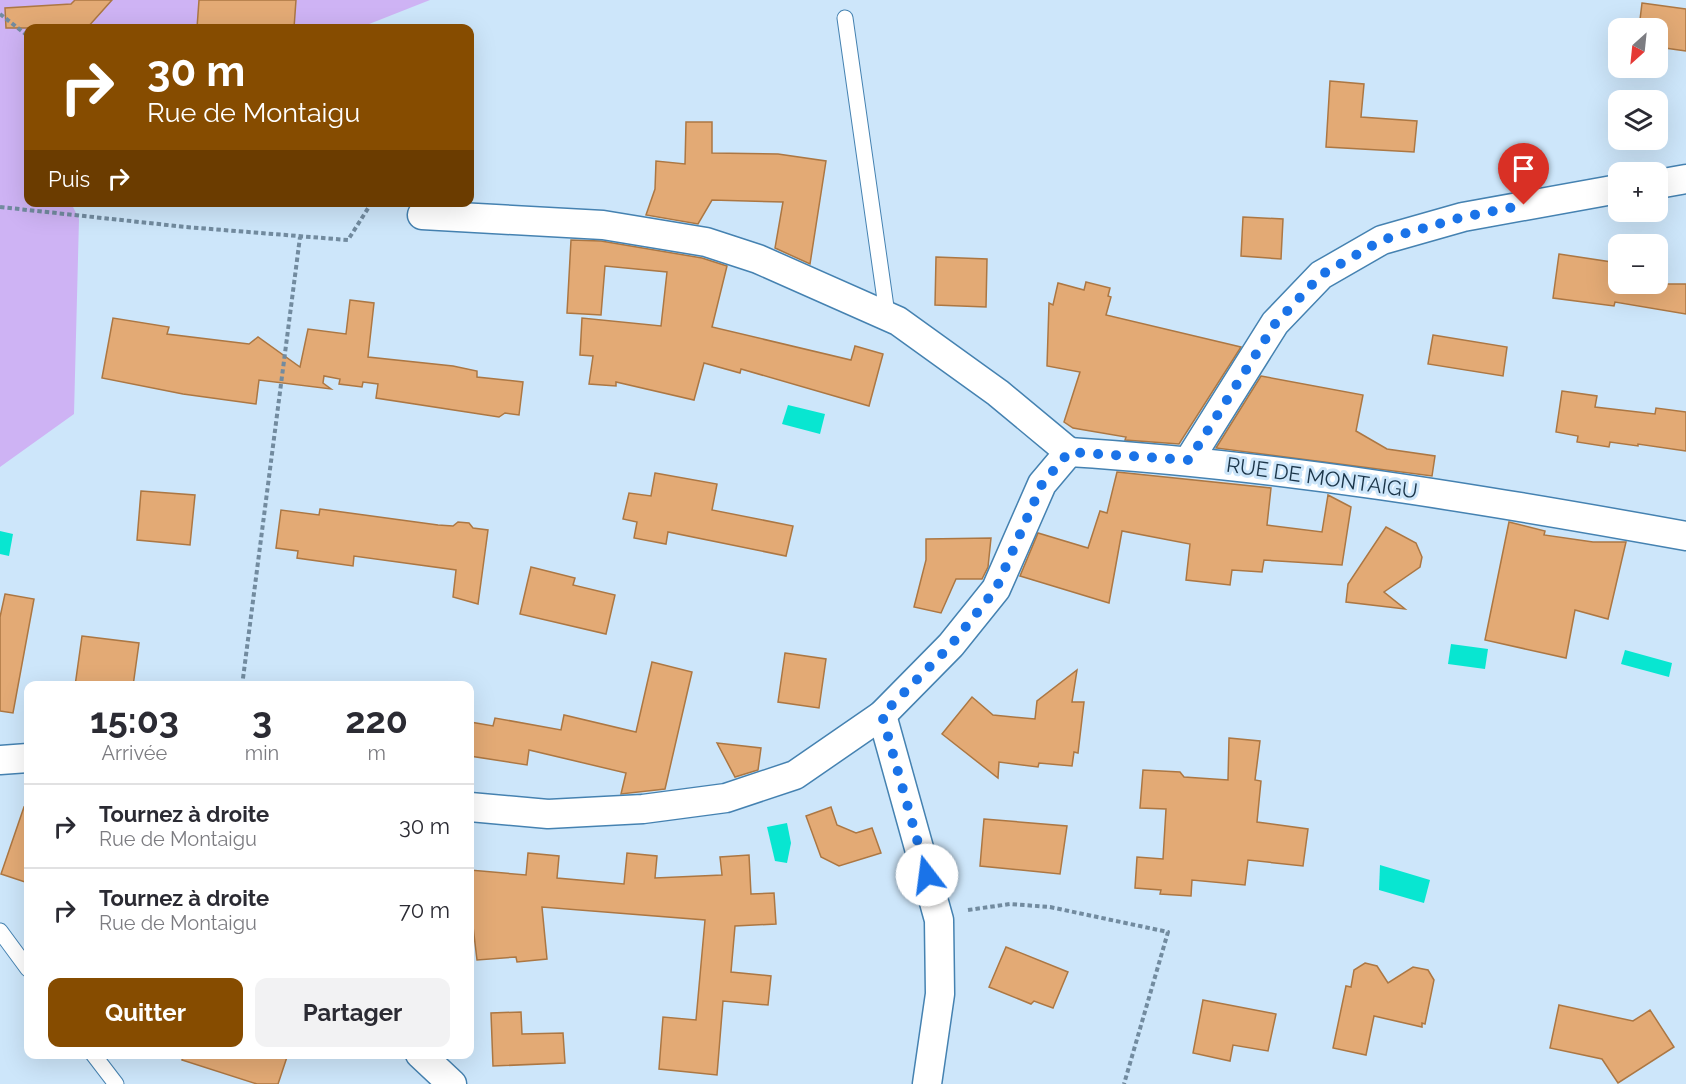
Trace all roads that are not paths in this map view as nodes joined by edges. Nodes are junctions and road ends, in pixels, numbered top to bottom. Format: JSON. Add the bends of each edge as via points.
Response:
{"nodes":[{"id":1,"x":845,"y":18,"type":"dead end"},
{"id":2,"x":1686,"y":179,"type":"edge"},
{"id":3,"x":1668,"y":182,"type":"edge"},
{"id":4,"x":1608,"y":191,"type":"edge"},
{"id":5,"x":422,"y":215,"type":"dead end"},
{"id":6,"x":887,"y":314,"type":"junction"},
{"id":7,"x":1069,"y":452,"type":"junction"},
{"id":8,"x":1189,"y":460,"type":"junction"},
{"id":9,"x":1686,"y":537,"type":"edge"},
{"id":10,"x":882,"y":715,"type":"junction"},
{"id":11,"x":24,"y":758,"type":"edge"},
{"id":12,"x":0,"y":760,"type":"edge"},
{"id":13,"x":474,"y":807,"type":"edge"},
{"id":14,"x":0,"y":931,"type":"edge"},
{"id":15,"x":24,"y":964,"type":"edge"},
{"id":16,"x":97,"y":1059,"type":"edge"},
{"id":17,"x":425,"y":1059,"type":"edge"},
{"id":18,"x":116,"y":1084,"type":"edge"},
{"id":19,"x":452,"y":1084,"type":"edge"},
{"id":20,"x":927,"y":1084,"type":"edge"}],
"edges":[{"from":1,"to":6,"type":"lane"},
{"from":2,"to":3,"type":"street"},
{"from":4,"to":8,"type":"street","via":[[1463,217],[1382,240],[1321,275],[1275,324]]},
{"from":5,"to":6,"type":"street","via":[[603,225],[706,242],[758,259]]},
{"from":6,"to":7,"type":"street","via":[[998,393]]},
{"from":7,"to":8,"type":"street","name":"RUE DE MONTAIGU"},
{"from":7,"to":10,"type":"street","via":[[1042,484],[996,589],[951,645]]},
{"from":8,"to":9,"type":"street","name":"RUE DE MONTAIGU","via":[[1524,506]]},
{"from":10,"to":13,"type":"street","via":[[795,775],[726,798],[643,809],[548,813]]},
{"from":10,"to":20,"type":"street","via":[[939,920],[940,994]]},
{"from":11,"to":12,"type":"street"},
{"from":14,"to":15,"type":"lane"},
{"from":16,"to":18,"type":"lane"},
{"from":17,"to":19,"type":"street"}]}
